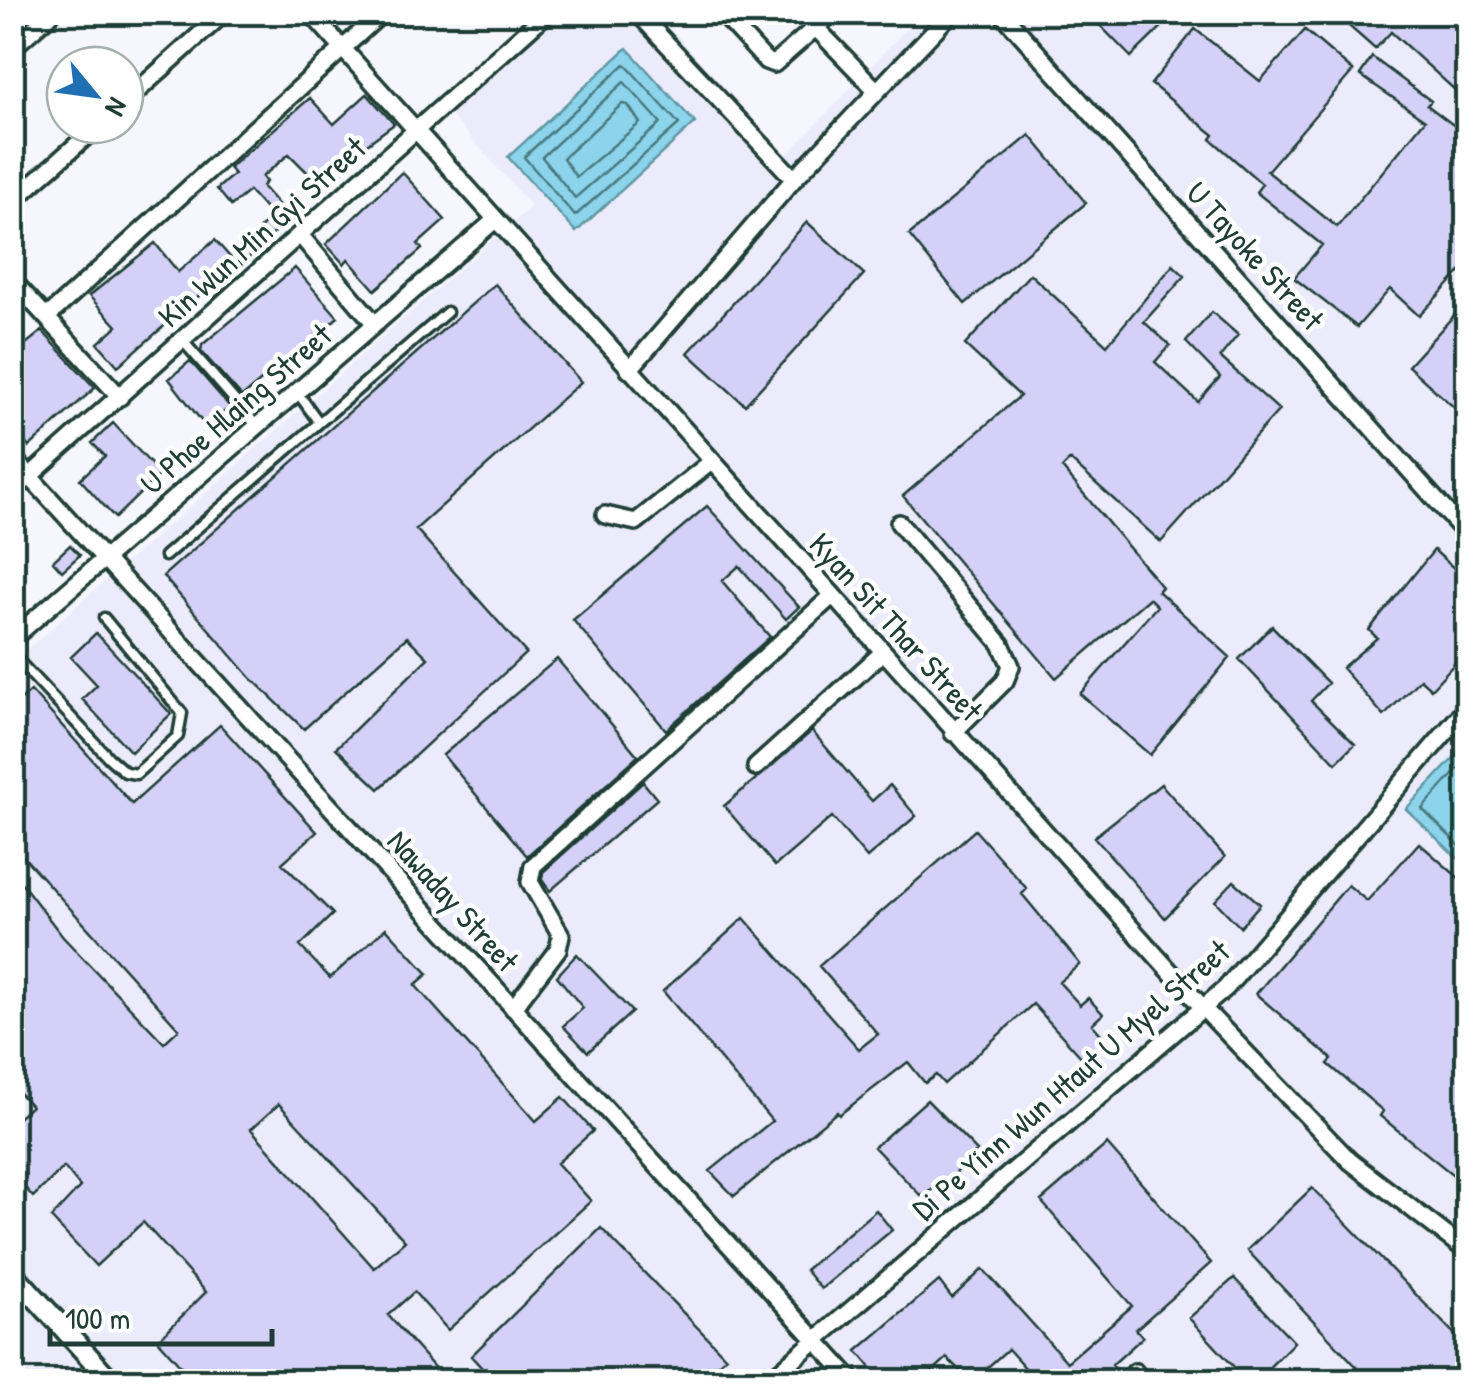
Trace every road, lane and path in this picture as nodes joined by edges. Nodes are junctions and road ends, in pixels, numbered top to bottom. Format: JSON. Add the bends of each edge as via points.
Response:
{"nodes":[{"id":1,"x":53,"y":12,"type":"edge"},
{"id":2,"x":225,"y":12,"type":"edge"},
{"id":3,"x":310,"y":12,"type":"edge"},
{"id":4,"x":383,"y":12,"type":"edge"},
{"id":5,"x":548,"y":12,"type":"edge"},
{"id":6,"x":637,"y":12,"type":"edge"},
{"id":7,"x":721,"y":12,"type":"edge"},
{"id":8,"x":833,"y":12,"type":"edge"},
{"id":9,"x":952,"y":12,"type":"edge"},
{"id":10,"x":1001,"y":12,"type":"edge"},
{"id":11,"x":817,"y":29,"type":"junction"},
{"id":12,"x":12,"y":48,"type":"edge"},
{"id":13,"x":342,"y":49,"type":"junction"},
{"id":14,"x":145,"y":84,"type":"edge"},
{"id":15,"x":876,"y":90,"type":"junction"},
{"id":16,"x":416,"y":131,"type":"junction"},
{"id":17,"x":76,"y":145,"type":"edge"},
{"id":18,"x":794,"y":178,"type":"junction"},
{"id":19,"x":12,"y":202,"type":"edge"},
{"id":20,"x":495,"y":220,"type":"junction"},
{"id":21,"x":300,"y":236,"type":"junction"},
{"id":22,"x":12,"y":280,"type":"edge"},
{"id":23,"x":447,"y":312,"type":"dead end"},
{"id":24,"x":47,"y":317,"type":"junction"},
{"id":25,"x":374,"y":324,"type":"junction"},
{"id":26,"x":182,"y":340,"type":"junction"},
{"id":27,"x":629,"y":370,"type":"junction"},
{"id":28,"x":297,"y":392,"type":"junction"},
{"id":29,"x":120,"y":396,"type":"junction"},
{"id":30,"x":318,"y":420,"type":"junction"},
{"id":31,"x":257,"y":426,"type":"junction"},
{"id":32,"x":12,"y":457,"type":"edge"},
{"id":33,"x":712,"y":462,"type":"junction"},
{"id":34,"x":30,"y":477,"type":"junction"},
{"id":35,"x":12,"y":492,"type":"edge"},
{"id":36,"x":605,"y":515,"type":"dead end"},
{"id":37,"x":900,"y":523,"type":"dead end"},
{"id":38,"x":1468,"y":536,"type":"edge"},
{"id":39,"x":165,"y":556,"type":"dead end"},
{"id":40,"x":103,"y":560,"type":"junction"},
{"id":41,"x":831,"y":597,"type":"junction"},
{"id":42,"x":104,"y":618,"type":"dead end"},
{"id":43,"x":12,"y":640,"type":"edge"},
{"id":44,"x":882,"y":653,"type":"junction"},
{"id":45,"x":12,"y":654,"type":"edge"},
{"id":46,"x":1468,"y":706,"type":"edge"},
{"id":47,"x":953,"y":733,"type":"junction"},
{"id":48,"x":756,"y":766,"type":"dead end"},
{"id":49,"x":513,"y":1008,"type":"junction"},
{"id":50,"x":1203,"y":1008,"type":"junction"},
{"id":51,"x":1468,"y":1252,"type":"edge"},
{"id":52,"x":12,"y":1272,"type":"edge"},
{"id":53,"x":816,"y":1339,"type":"junction"},
{"id":54,"x":112,"y":1382,"type":"edge"},
{"id":55,"x":767,"y":1382,"type":"edge"},
{"id":56,"x":854,"y":1382,"type":"edge"}],
"edges":[{"from":1,"to":12,"type":"street"},
{"from":2,"to":14,"type":"street"},
{"from":3,"to":13,"type":"street","name":"Kyan Sit Thar Street"},
{"from":4,"to":13,"type":"street"},
{"from":5,"to":16,"type":"street","name":"Kin Wun Min Gyi Street"},
{"from":6,"to":18,"type":"street"},
{"from":7,"to":11,"type":"street","via":[[774,64]]},
{"from":8,"to":11,"type":"street"},
{"from":9,"to":15,"type":"street"},
{"from":10,"to":38,"type":"street","name":"U Tayoke Street"},
{"from":11,"to":15,"type":"street"},
{"from":13,"to":16,"type":"street","name":"Kyan Sit Thar Street"},
{"from":13,"to":24,"type":"street"},
{"from":15,"to":18,"type":"street"},
{"from":16,"to":20,"type":"street","name":"Kyan Sit Thar Street"},
{"from":16,"to":21,"type":"street","name":"Kin Wun Min Gyi Street"},
{"from":17,"to":19,"type":"street"},
{"from":18,"to":27,"type":"street"},
{"from":20,"to":25,"type":"street","name":"U Phoe Hlaing Street"},
{"from":20,"to":27,"type":"street","name":"Kyan Sit Thar Street"},
{"from":21,"to":25,"type":"street"},
{"from":21,"to":26,"type":"street","name":"Kin Wun Min Gyi Street"},
{"from":22,"to":24,"type":"street"},
{"from":23,"to":30,"type":"lane"},
{"from":24,"to":29,"type":"street"},
{"from":25,"to":28,"type":"street","name":"U Phoe Hlaing Street"},
{"from":26,"to":29,"type":"street","name":"Kin Wun Min Gyi Street"},
{"from":26,"to":31,"type":"lane"},
{"from":27,"to":33,"type":"street","name":"Kyan Sit Thar Street"},
{"from":28,"to":30,"type":"lane"},
{"from":28,"to":31,"type":"street","name":"U Phoe Hlaing Street"},
{"from":29,"to":34,"type":"street","name":"Kin Wun Min Gyi Street"},
{"from":30,"to":39,"type":"lane"},
{"from":31,"to":40,"type":"street","name":"U Phoe Hlaing Street"},
{"from":32,"to":34,"type":"street","name":"Nawaday Street"},
{"from":33,"to":36,"type":"street","via":[[636,522]]},
{"from":33,"to":41,"type":"street","name":"Kyan Sit Thar Street"},
{"from":34,"to":35,"type":"street","name":"Kin Wun Min Gyi Street"},
{"from":34,"to":40,"type":"street","name":"Nawaday Street"},
{"from":37,"to":47,"type":"street","via":[[1011,666],[1005,681]]},
{"from":40,"to":43,"type":"street","name":"U Phoe Hlaing Street"},
{"from":40,"to":49,"type":"street","name":"Nawaday Street"},
{"from":41,"to":44,"type":"street","name":"Kyan Sit Thar Street"},
{"from":41,"to":49,"type":"street","via":[[533,866],[530,882],[561,934],[558,949]]},
{"from":42,"to":45,"type":"lane","via":[[182,713],[178,736],[136,774],[109,758]]},
{"from":44,"to":47,"type":"street","name":"Kyan Sit Thar Street"},
{"from":44,"to":48,"type":"street"},
{"from":46,"to":50,"type":"street","name":"Di Pe Yinn Wun Htaut U Myel Street"},
{"from":47,"to":50,"type":"street","name":"Kyan Sit Thar Street"},
{"from":49,"to":53,"type":"street","name":"Nawaday Street"},
{"from":50,"to":51,"type":"street","name":"Kyan Sit Thar Street","via":[[1350,1161]]},
{"from":50,"to":53,"type":"street","name":"Di Pe Yinn Wun Htaut U Myel Street"},
{"from":52,"to":54,"type":"street"},
{"from":53,"to":55,"type":"street","name":"Di Pe Yinn Wun Htaut U Myel Street"},
{"from":53,"to":56,"type":"street","name":"Nawaday Street"}]}
